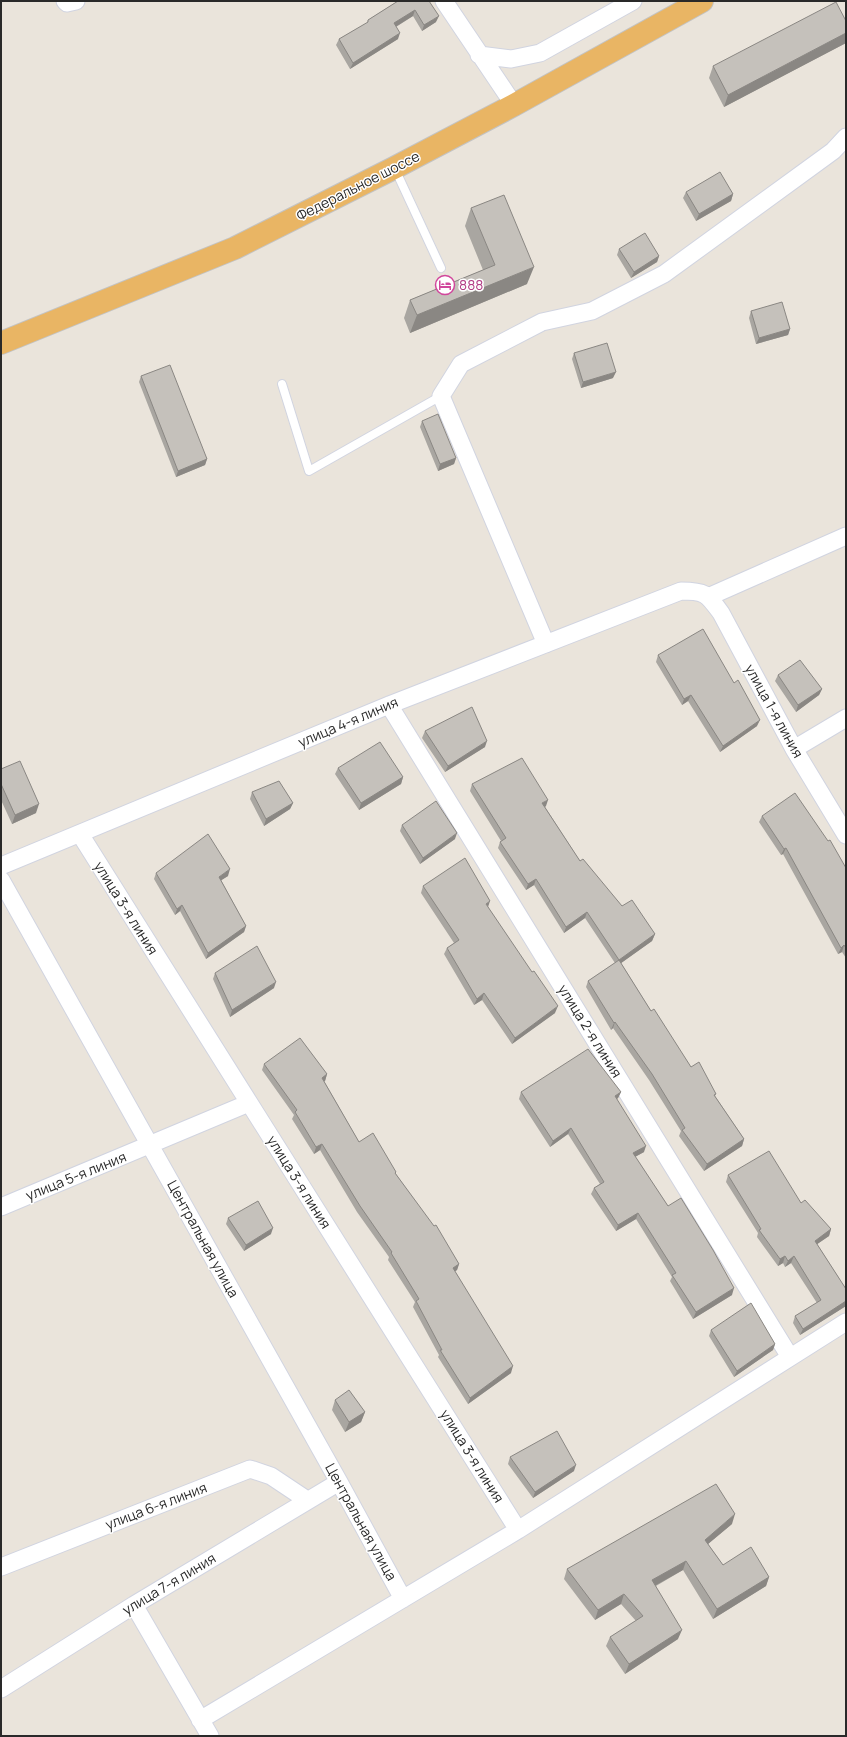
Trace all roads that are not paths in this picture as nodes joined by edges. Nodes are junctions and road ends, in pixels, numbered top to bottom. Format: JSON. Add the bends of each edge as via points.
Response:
{"nodes":[{"id":1,"x":65,"y":1,"type":"edge"},
{"id":2,"x":76,"y":1,"type":"edge"},
{"id":3,"x":444,"y":1,"type":"edge"},
{"id":4,"x":633,"y":1,"type":"edge"},
{"id":5,"x":702,"y":1,"type":"edge"},
{"id":6,"x":479,"y":55,"type":"junction"},
{"id":7,"x":514,"y":105,"type":"junction"},
{"id":8,"x":846,"y":137,"type":"edge"},
{"id":9,"x":394,"y":168,"type":"junction"},
{"id":10,"x":441,"y":268,"type":"dead end"},
{"id":11,"x":1,"y":342,"type":"edge"},
{"id":12,"x":282,"y":384,"type":"dead end"},
{"id":13,"x":441,"y":396,"type":"junction"},
{"id":14,"x":846,"y":536,"type":"edge"},
{"id":15,"x":703,"y":594,"type":"junction"},
{"id":16,"x":546,"y":644,"type":"junction"},
{"id":17,"x":389,"y":705,"type":"junction"},
{"id":18,"x":846,"y":718,"type":"edge"},
{"id":19,"x":794,"y":749,"type":"junction"},
{"id":20,"x":80,"y":834,"type":"junction"},
{"id":21,"x":846,"y":835,"type":"edge"},
{"id":22,"x":1,"y":866,"type":"edge"},
{"id":23,"x":1,"y":880,"type":"edge"},
{"id":24,"x":249,"y":1103,"type":"junction"},
{"id":25,"x":150,"y":1146,"type":"junction"},
{"id":26,"x":1,"y":1207,"type":"edge"},
{"id":27,"x":846,"y":1322,"type":"edge"},
{"id":28,"x":790,"y":1357,"type":"junction"},
{"id":29,"x":340,"y":1482,"type":"junction"},
{"id":30,"x":307,"y":1500,"type":"junction"},
{"id":31,"x":518,"y":1530,"type":"junction"},
{"id":32,"x":1,"y":1567,"type":"edge"},
{"id":33,"x":403,"y":1599,"type":"junction"},
{"id":34,"x":134,"y":1606,"type":"junction"},
{"id":35,"x":1,"y":1689,"type":"edge"},
{"id":36,"x":200,"y":1720,"type":"junction"},
{"id":37,"x":210,"y":1736,"type":"edge"}],
"edges":[{"from":1,"to":2,"type":"street"},
{"from":3,"to":6,"type":"street"},
{"from":4,"to":6,"type":"street","via":[[540,53],[511,59]]},
{"from":5,"to":7,"type":"highway","name":"Федеральное шоссе"},
{"from":6,"to":7,"type":"street"},
{"from":7,"to":9,"type":"highway","name":"Федеральное шоссе"},
{"from":8,"to":13,"type":"street","via":[[833,151],[664,274],[592,311],[542,322],[461,364]]},
{"from":9,"to":10,"type":"lane"},
{"from":9,"to":11,"type":"highway","name":"Федеральное шоссе","via":[[235,248]]},
{"from":12,"to":13,"type":"lane","via":[[308,471]]},
{"from":13,"to":16,"type":"street"},
{"from":14,"to":15,"type":"street"},
{"from":15,"to":16,"type":"street","name":"улица 4-я линия","via":[[681,591]]},
{"from":15,"to":19,"type":"street","name":"улица 1-я линия","via":[[721,614]]},
{"from":16,"to":17,"type":"street","name":"улица 4-я линия"},
{"from":17,"to":20,"type":"street","name":"улица 4-я линия"},
{"from":17,"to":28,"type":"street","name":"улица 2-я линия"},
{"from":18,"to":19,"type":"street"},
{"from":19,"to":21,"type":"street","name":"улица 1-я линия"},
{"from":20,"to":22,"type":"street","name":"улица 4-я линия"},
{"from":20,"to":24,"type":"street","name":"улица 3-я линия"},
{"from":23,"to":25,"type":"street","name":"Центральная улица"},
{"from":24,"to":25,"type":"street","name":"улица 5-я линия"},
{"from":24,"to":31,"type":"street","name":"улица 3-я линия"},
{"from":25,"to":26,"type":"street","name":"улица 5-я линия"},
{"from":25,"to":29,"type":"street","name":"Центральная улица"},
{"from":27,"to":28,"type":"street"},
{"from":28,"to":31,"type":"street"},
{"from":29,"to":30,"type":"street","name":"улица 7-я линия"},
{"from":29,"to":33,"type":"street","name":"Центральная улица"},
{"from":30,"to":32,"type":"street","name":"улица 6-я линия","via":[[271,1476],[250,1469]]},
{"from":30,"to":34,"type":"street","name":"улица 7-я линия"},
{"from":31,"to":33,"type":"street"},
{"from":33,"to":36,"type":"street"},
{"from":34,"to":35,"type":"street","name":"улица 7-я линия"},
{"from":34,"to":36,"type":"street"},
{"from":36,"to":37,"type":"street"}]}
